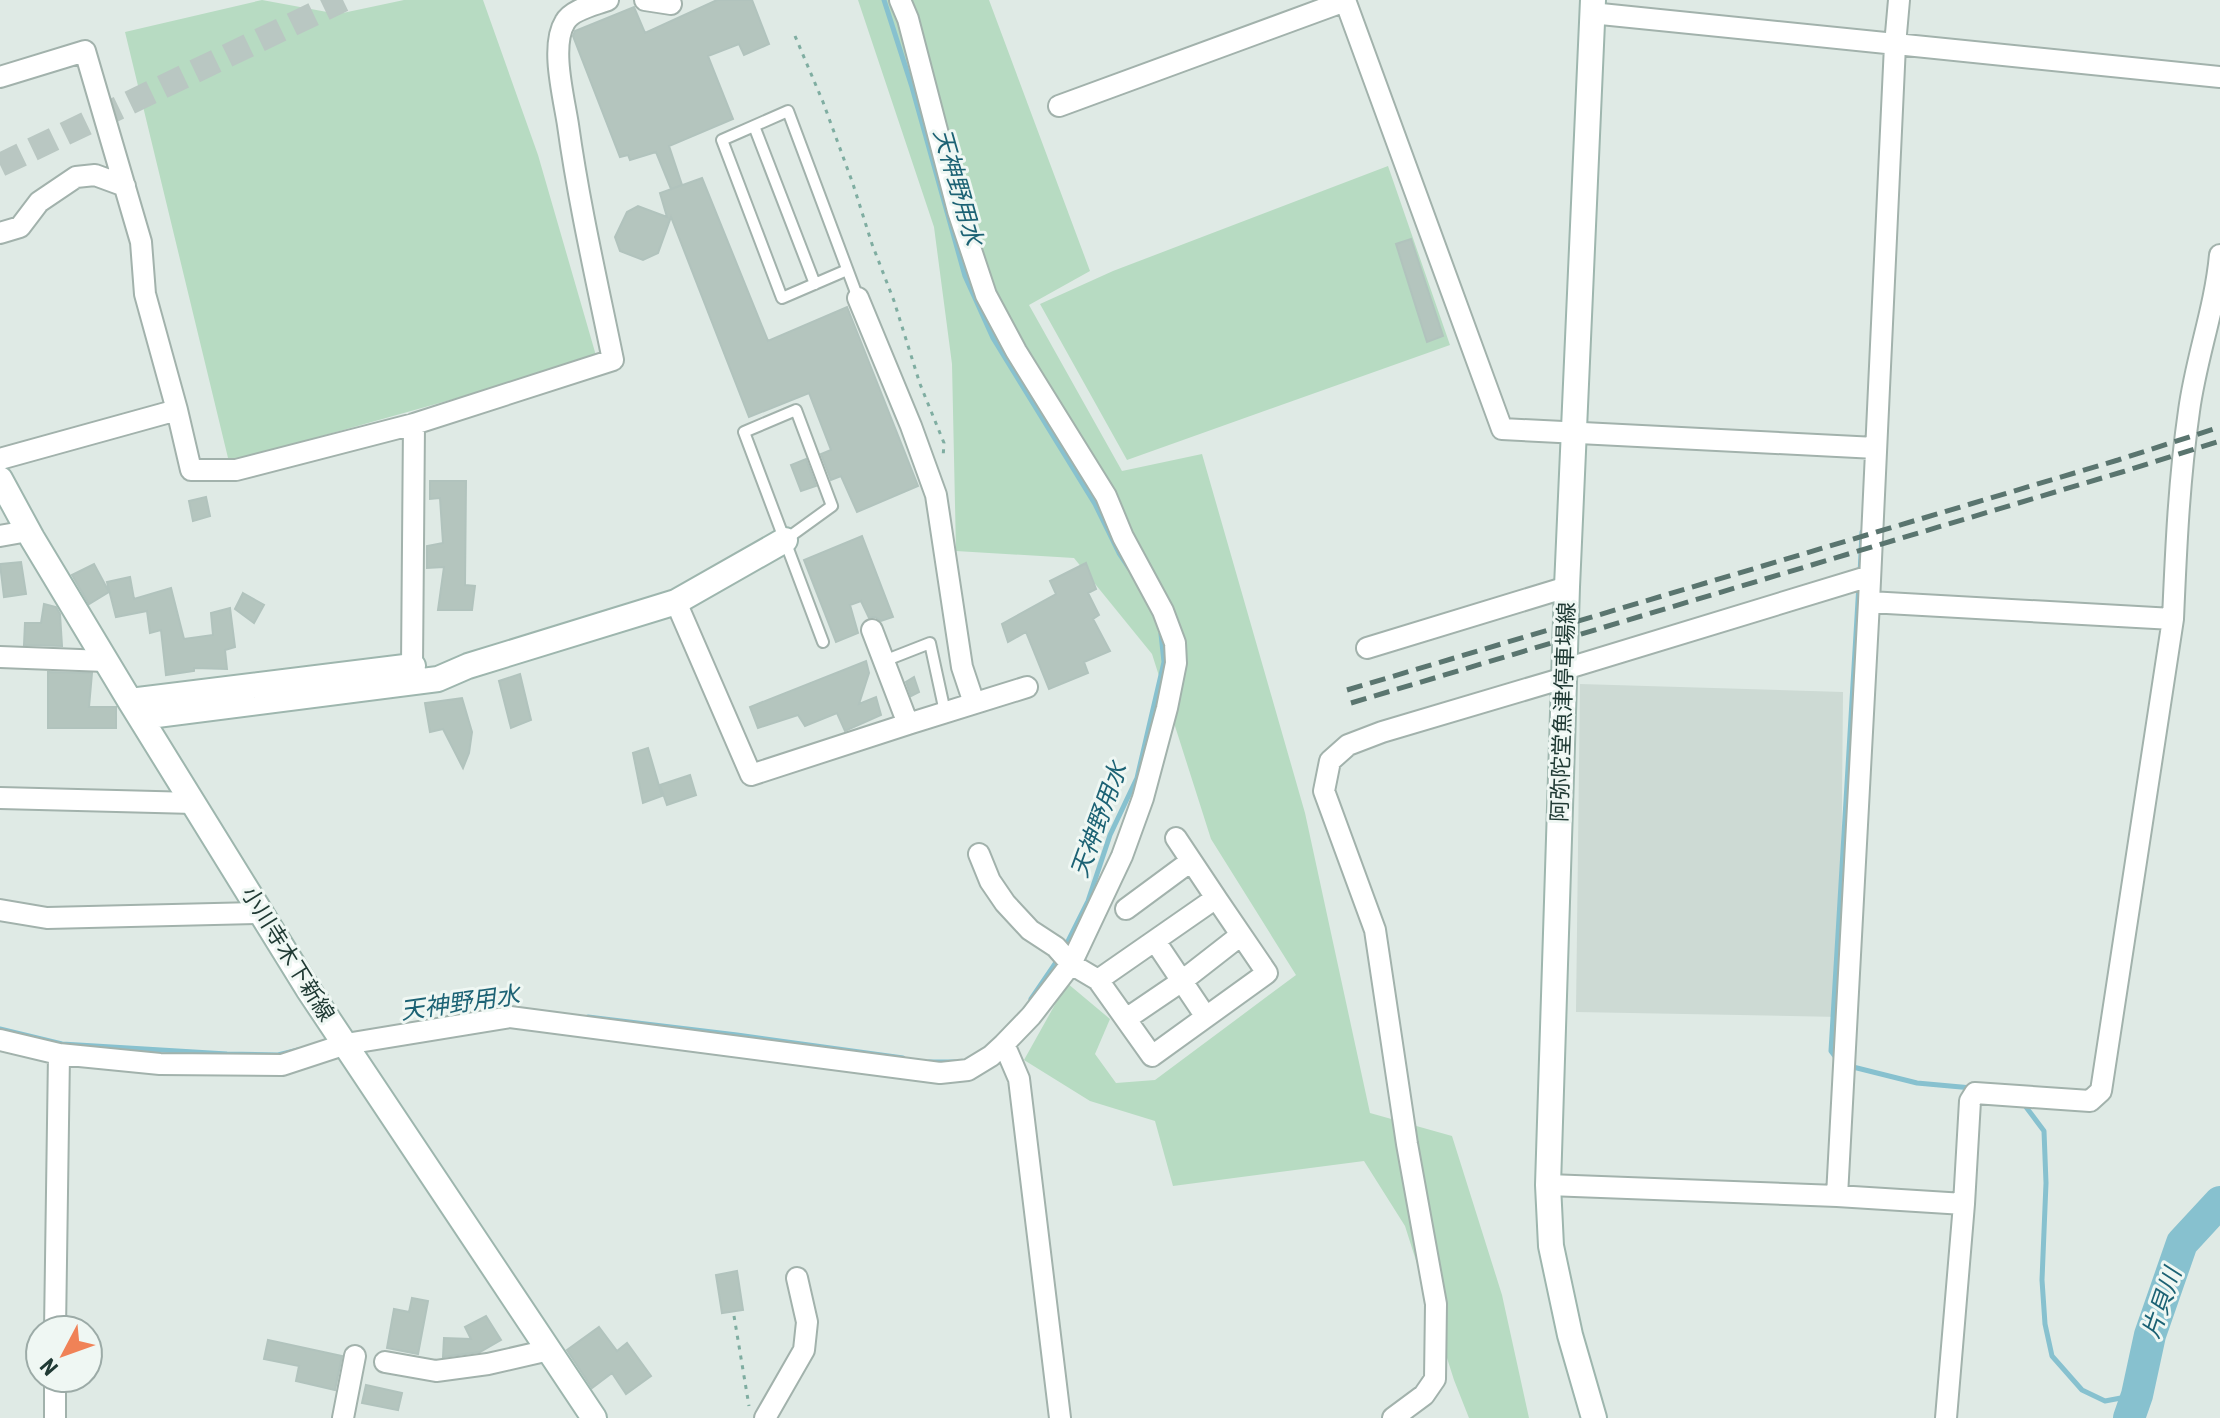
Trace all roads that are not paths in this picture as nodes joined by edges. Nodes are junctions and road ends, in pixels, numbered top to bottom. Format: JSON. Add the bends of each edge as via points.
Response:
{"nodes":[{"id":1,"x":608,"y":0,"type":"edge"},
{"id":2,"x":645,"y":0,"type":"edge"},
{"id":3,"x":900,"y":0,"type":"edge"},
{"id":4,"x":1345,"y":0,"type":"edge"},
{"id":5,"x":1899,"y":0,"type":"edge"},
{"id":6,"x":671,"y":4,"type":"dead end"},
{"id":7,"x":1592,"y":7,"type":"edge"},
{"id":8,"x":1895,"y":45,"type":"junction"},
{"id":9,"x":0,"y":77,"type":"edge"},
{"id":10,"x":2220,"y":77,"type":"edge"},
{"id":11,"x":1059,"y":106,"type":"dead end"},
{"id":12,"x":754,"y":126,"type":"junction"},
{"id":13,"x":125,"y":186,"type":"junction"},
{"id":14,"x":0,"y":233,"type":"edge"},
{"id":15,"x":2220,"y":255,"type":"edge"},
{"id":16,"x":847,"y":270,"type":"junction"},
{"id":17,"x":815,"y":284,"type":"junction"},
{"id":18,"x":858,"y":298,"type":"joint"},
{"id":19,"x":177,"y":410,"type":"junction"},
{"id":20,"x":414,"y":424,"type":"junction"},
{"id":21,"x":1574,"y":433,"type":"junction"},
{"id":22,"x":1876,"y":448,"type":"junction"},
{"id":23,"x":0,"y":459,"type":"edge"},
{"id":24,"x":0,"y":479,"type":"edge"},
{"id":25,"x":28,"y":531,"type":"junction"},
{"id":26,"x":0,"y":536,"type":"edge"},
{"id":27,"x":785,"y":540,"type":"junction"},
{"id":28,"x":1870,"y":576,"type":"junction"},
{"id":29,"x":1567,"y":587,"type":"junction"},
{"id":30,"x":676,"y":602,"type":"junction"},
{"id":31,"x":1869,"y":602,"type":"junction"},
{"id":32,"x":2173,"y":619,"type":"junction"},
{"id":33,"x":872,"y":630,"type":"dead end"},
{"id":34,"x":823,"y":642,"type":"dead end"},
{"id":35,"x":1367,"y":648,"type":"dead end"},
{"id":36,"x":0,"y":657,"type":"edge"},
{"id":37,"x":106,"y":661,"type":"junction"},
{"id":38,"x":884,"y":661,"type":"junction"},
{"id":39,"x":412,"y":666,"type":"junction"},
{"id":40,"x":468,"y":666,"type":"junction"},
{"id":41,"x":1565,"y":673,"type":"junction"},
{"id":42,"x":1027,"y":687,"type":"dead end"},
{"id":43,"x":974,"y":703,"type":"junction"},
{"id":44,"x":135,"y":709,"type":"junction"},
{"id":45,"x":945,"y":712,"type":"junction"},
{"id":46,"x":908,"y":724,"type":"junction"},
{"id":47,"x":0,"y":798,"type":"edge"},
{"id":48,"x":194,"y":803,"type":"junction"},
{"id":49,"x":1176,"y":838,"type":"dead end"},
{"id":50,"x":979,"y":854,"type":"dead end"},
{"id":51,"x":1191,"y":861,"type":"junction"},
{"id":52,"x":1216,"y":898,"type":"junction"},
{"id":53,"x":1126,"y":909,"type":"dead end"},
{"id":54,"x":0,"y":910,"type":"edge"},
{"id":55,"x":261,"y":913,"type":"junction"},
{"id":56,"x":1241,"y":935,"type":"junction"},
{"id":57,"x":1155,"y":941,"type":"junction"},
{"id":58,"x":1071,"y":964,"type":"junction"},
{"id":59,"x":1098,"y":980,"type":"junction"},
{"id":60,"x":1182,"y":981,"type":"junction"},
{"id":61,"x":1206,"y":1017,"type":"junction"},
{"id":62,"x":1126,"y":1019,"type":"junction"},
{"id":63,"x":0,"y":1040,"type":"edge"},
{"id":64,"x":346,"y":1044,"type":"junction"},
{"id":65,"x":1004,"y":1044,"type":"junction"},
{"id":66,"x":59,"y":1054,"type":"junction"},
{"id":67,"x":1548,"y":1185,"type":"junction"},
{"id":68,"x":1837,"y":1196,"type":"junction"},
{"id":69,"x":1964,"y":1204,"type":"junction"},
{"id":70,"x":797,"y":1278,"type":"dead end"},
{"id":71,"x":55,"y":1314,"type":"edge"},
{"id":72,"x":549,"y":1350,"type":"junction"},
{"id":73,"x":355,"y":1356,"type":"dead end"},
{"id":74,"x":385,"y":1362,"type":"dead end"},
{"id":75,"x":55,"y":1394,"type":"edge"},
{"id":76,"x":55,"y":1418,"type":"edge"},
{"id":77,"x":343,"y":1418,"type":"edge"},
{"id":78,"x":594,"y":1418,"type":"edge"},
{"id":79,"x":765,"y":1418,"type":"edge"},
{"id":80,"x":1060,"y":1418,"type":"edge"},
{"id":81,"x":1393,"y":1418,"type":"edge"},
{"id":82,"x":1594,"y":1418,"type":"edge"},
{"id":83,"x":1946,"y":1418,"type":"edge"}],
"edges":[{"from":1,"to":20,"type":"street","via":[[565,20],[559,43],[572,159],[613,360]]},
{"from":2,"to":6,"type":"street"},
{"from":3,"to":58,"type":"street","via":[[986,295],[1106,496],[1175,643],[1167,708],[1143,798]]},
{"from":4,"to":11,"type":"street"},
{"from":4,"to":21,"type":"street","via":[[1502,429]]},
{"from":5,"to":8,"type":"street"},
{"from":7,"to":8,"type":"street"},
{"from":7,"to":21,"type":"main road","name":"阿弥陀堂魚津停車場線"},
{"from":8,"to":10,"type":"street"},
{"from":8,"to":22,"type":"street"},
{"from":9,"to":13,"type":"street","via":[[85,51]]},
{"from":12,"to":16,"type":"lane","via":[[788,111]]},
{"from":12,"to":17,"type":"lane"},
{"from":12,"to":17,"type":"lane","via":[[722,140],[776,284],[782,298]]},
{"from":13,"to":14,"type":"street","via":[[95,175],[76,177],[39,202],[20,227]]},
{"from":13,"to":19,"type":"street","via":[[141,242],[145,294]]},
{"from":15,"to":32,"type":"street","via":[[2189,408]]},
{"from":16,"to":17,"type":"lane"},
{"from":16,"to":18,"type":"lane"},
{"from":18,"to":43,"type":"street","via":[[936,495],[962,667]]},
{"from":19,"to":20,"type":"street","via":[[191,470],[236,470]]},
{"from":19,"to":23,"type":"street"},
{"from":20,"to":39,"type":"street"},
{"from":21,"to":22,"type":"street"},
{"from":21,"to":29,"type":"main road","name":"阿弥陀堂魚津停車場線"},
{"from":22,"to":28,"type":"street"},
{"from":24,"to":25,"type":"main road","name":"小川寺木下新線"},
{"from":25,"to":26,"type":"street"},
{"from":25,"to":37,"type":"main road","name":"小川寺木下新線"},
{"from":27,"to":27,"type":"lane","via":[[744,432],[796,410],[832,506]]},
{"from":27,"to":30,"type":"main road"},
{"from":27,"to":34,"type":"lane"},
{"from":28,"to":31,"type":"street"},
{"from":28,"to":41,"type":"street"},
{"from":29,"to":35,"type":"street"},
{"from":29,"to":41,"type":"main road","name":"阿弥陀堂魚津停車場線"},
{"from":30,"to":40,"type":"main road"},
{"from":30,"to":46,"type":"street","via":[[751,775]]},
{"from":31,"to":32,"type":"street"},
{"from":31,"to":68,"type":"street"},
{"from":32,"to":69,"type":"street","via":[[2101,1091],[2090,1101],[1975,1093],[1970,1101]]},
{"from":33,"to":38,"type":"street"},
{"from":36,"to":37,"type":"street"},
{"from":37,"to":44,"type":"main road","name":"小川寺木下新線"},
{"from":38,"to":45,"type":"lane","via":[[930,643]]},
{"from":38,"to":46,"type":"street"},
{"from":39,"to":40,"type":"main road"},
{"from":39,"to":44,"type":"main road"},
{"from":40,"to":44,"type":"main road","via":[[438,679]]},
{"from":41,"to":67,"type":"main road","name":"阿弥陀堂魚津停車場線"},
{"from":41,"to":81,"type":"street","via":[[1382,732],[1348,745],[1330,761],[1324,791],[1375,930],[1436,1304],[1435,1379],[1424,1395]]},
{"from":42,"to":43,"type":"street"},
{"from":43,"to":45,"type":"street"},
{"from":44,"to":48,"type":"main road","name":"小川寺木下新線"},
{"from":45,"to":46,"type":"street"},
{"from":47,"to":48,"type":"street"},
{"from":48,"to":55,"type":"main road","name":"小川寺木下新線"},
{"from":49,"to":51,"type":"street"},
{"from":50,"to":58,"type":"street","via":[[1005,903]]},
{"from":51,"to":52,"type":"street"},
{"from":51,"to":53,"type":"street"},
{"from":52,"to":56,"type":"street"},
{"from":52,"to":57,"type":"street"},
{"from":54,"to":55,"type":"street","via":[[47,918]]},
{"from":55,"to":64,"type":"main road","name":"小川寺木下新線"},
{"from":56,"to":60,"type":"street"},
{"from":56,"to":61,"type":"street","via":[[1267,973]]},
{"from":57,"to":59,"type":"street"},
{"from":57,"to":60,"type":"street"},
{"from":58,"to":59,"type":"street"},
{"from":58,"to":65,"type":"street"},
{"from":59,"to":62,"type":"street"},
{"from":60,"to":61,"type":"street"},
{"from":60,"to":62,"type":"street"},
{"from":61,"to":62,"type":"street","via":[[1152,1056]]},
{"from":63,"to":66,"type":"street"},
{"from":64,"to":65,"type":"street","via":[[510,1017],[940,1073],[968,1070]]},
{"from":64,"to":66,"type":"street","via":[[282,1065],[160,1064]]},
{"from":64,"to":72,"type":"main road","name":"小川寺木下新線"},
{"from":65,"to":80,"type":"street","via":[[1019,1079]]},
{"from":66,"to":71,"type":"street"},
{"from":67,"to":68,"type":"street"},
{"from":67,"to":82,"type":"main road","name":"阿弥陀堂魚津停車場線","via":[[1551,1246]]},
{"from":68,"to":69,"type":"street"},
{"from":69,"to":83,"type":"street"},
{"from":70,"to":79,"type":"street","via":[[807,1322],[804,1350]]},
{"from":72,"to":74,"type":"street","via":[[436,1371]]},
{"from":72,"to":78,"type":"main road","name":"小川寺木下新線"},
{"from":73,"to":77,"type":"street"},
{"from":75,"to":76,"type":"street"}]}
